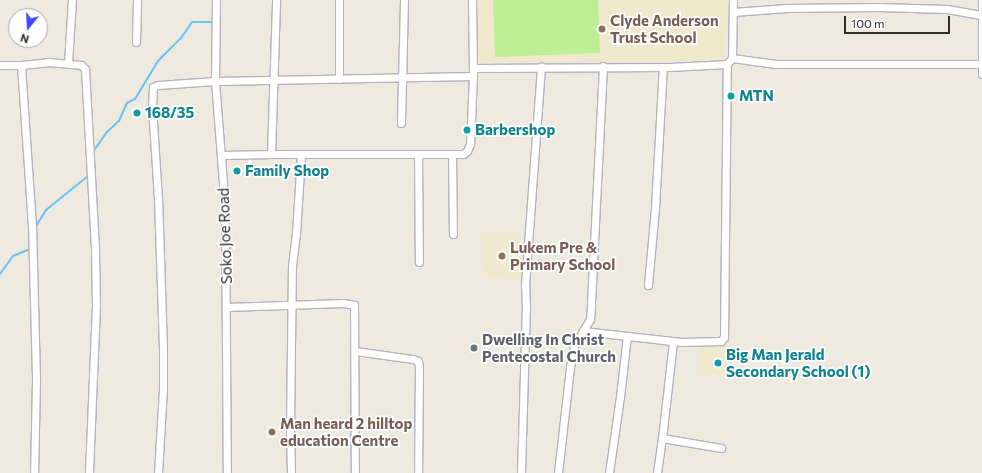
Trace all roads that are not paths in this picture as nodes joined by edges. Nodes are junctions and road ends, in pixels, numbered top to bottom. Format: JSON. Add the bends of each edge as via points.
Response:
{"nodes":[{"id":1,"x":72,"y":0,"type":"edge"},
{"id":2,"x":137,"y":0,"type":"edge"},
{"id":3,"x":216,"y":0,"type":"edge"},
{"id":4,"x":276,"y":0,"type":"edge"},
{"id":5,"x":339,"y":0,"type":"edge"},
{"id":6,"x":404,"y":0,"type":"edge"},
{"id":7,"x":472,"y":0,"type":"edge"},
{"id":8,"x":733,"y":0,"type":"edge"},
{"id":9,"x":982,"y":0,"type":"edge"},
{"id":10,"x":982,"y":9,"type":"edge"},
{"id":11,"x":733,"y":12,"type":"junction"},
{"id":12,"x":982,"y":15,"type":"edge"},
{"id":13,"x":982,"y":20,"type":"edge"},
{"id":14,"x":136,"y":42,"type":"dead end"},
{"id":15,"x":732,"y":58,"type":"junction"},
{"id":16,"x":68,"y":63,"type":"junction"},
{"id":17,"x":726,"y":64,"type":"junction"},
{"id":18,"x":982,"y":64,"type":"edge"},
{"id":19,"x":0,"y":65,"type":"edge"},
{"id":20,"x":21,"y":65,"type":"junction"},
{"id":21,"x":604,"y":66,"type":"junction"},
{"id":22,"x":541,"y":67,"type":"junction"},
{"id":23,"x":662,"y":67,"type":"junction"},
{"id":24,"x":473,"y":68,"type":"junction"},
{"id":25,"x":982,"y":74,"type":"edge"},
{"id":26,"x":473,"y":76,"type":"junction"},
{"id":27,"x":402,"y":78,"type":"junction"},
{"id":28,"x":338,"y":79,"type":"junction"},
{"id":29,"x":215,"y":81,"type":"junction"},
{"id":30,"x":274,"y":81,"type":"junction"},
{"id":31,"x":401,"y":123,"type":"dead end"},
{"id":32,"x":271,"y":154,"type":"junction"},
{"id":33,"x":418,"y":154,"type":"junction"},
{"id":34,"x":452,"y":154,"type":"junction"},
{"id":35,"x":222,"y":155,"type":"junction"},
{"id":36,"x":301,"y":155,"type":"junction"},
{"id":37,"x":453,"y":234,"type":"dead end"},
{"id":38,"x":419,"y":262,"type":"dead end"},
{"id":39,"x":648,"y":285,"type":"dead end"},
{"id":40,"x":291,"y":304,"type":"junction"},
{"id":41,"x":227,"y":307,"type":"junction"},
{"id":42,"x":583,"y":331,"type":"junction"},
{"id":43,"x":627,"y":336,"type":"junction"},
{"id":44,"x":673,"y":342,"type":"junction"},
{"id":45,"x":355,"y":351,"type":"junction"},
{"id":46,"x":662,"y":438,"type":"junction"},
{"id":47,"x":721,"y":448,"type":"dead end"},
{"id":48,"x":34,"y":473,"type":"edge"},
{"id":49,"x":89,"y":473,"type":"edge"},
{"id":50,"x":158,"y":473,"type":"edge"},
{"id":51,"x":227,"y":473,"type":"edge"},
{"id":52,"x":291,"y":473,"type":"edge"},
{"id":53,"x":355,"y":473,"type":"edge"},
{"id":54,"x":418,"y":473,"type":"edge"},
{"id":55,"x":521,"y":473,"type":"edge"},
{"id":56,"x":558,"y":473,"type":"edge"},
{"id":57,"x":609,"y":473,"type":"edge"},
{"id":58,"x":657,"y":473,"type":"edge"}],
"edges":[{"from":1,"to":16,"type":"street"},
{"from":2,"to":14,"type":"street"},
{"from":3,"to":29,"type":"street","name":"Soko Joe Road"},
{"from":4,"to":30,"type":"street"},
{"from":5,"to":28,"type":"street"},
{"from":6,"to":27,"type":"street"},
{"from":7,"to":24,"type":"street"},
{"from":8,"to":11,"type":"street"},
{"from":9,"to":10,"type":"street"},
{"from":11,"to":12,"type":"street","via":[[788,8],[878,7],[947,9]]},
{"from":11,"to":15,"type":"street"},
{"from":13,"to":18,"type":"street"},
{"from":15,"to":17,"type":"street"},
{"from":15,"to":18,"type":"street","via":[[776,64]]},
{"from":16,"to":20,"type":"street"},
{"from":16,"to":49,"type":"street","via":[[81,65],[85,69],[92,191],[96,305]]},
{"from":17,"to":23,"type":"street"},
{"from":17,"to":44,"type":"street","via":[[724,337],[721,340]]},
{"from":18,"to":25,"type":"street"},
{"from":19,"to":20,"type":"street"},
{"from":20,"to":48,"type":"street","via":[[32,225],[36,381]]},
{"from":21,"to":22,"type":"street"},
{"from":21,"to":23,"type":"street"},
{"from":21,"to":42,"type":"street","via":[[590,319]]},
{"from":22,"to":24,"type":"street"},
{"from":22,"to":55,"type":"street","via":[[525,285]]},
{"from":23,"to":39,"type":"street","via":[[655,208]]},
{"from":24,"to":26,"type":"street"},
{"from":26,"to":27,"type":"street"},
{"from":26,"to":34,"type":"street","via":[[470,144],[467,151],[462,154]]},
{"from":27,"to":28,"type":"street"},
{"from":27,"to":31,"type":"street"},
{"from":28,"to":30,"type":"street"},
{"from":29,"to":30,"type":"street"},
{"from":29,"to":35,"type":"street","name":"Soko Joe Road"},
{"from":29,"to":50,"type":"street","via":[[158,85],[152,90],[163,348]]},
{"from":30,"to":32,"type":"street"},
{"from":32,"to":35,"type":"street"},
{"from":32,"to":36,"type":"street"},
{"from":33,"to":34,"type":"street"},
{"from":33,"to":36,"type":"street"},
{"from":33,"to":38,"type":"street"},
{"from":34,"to":37,"type":"street"},
{"from":35,"to":41,"type":"street","name":"Soko Joe Road"},
{"from":36,"to":40,"type":"street"},
{"from":40,"to":41,"type":"street"},
{"from":40,"to":45,"type":"street","via":[[343,302],[354,305]]},
{"from":40,"to":52,"type":"street"},
{"from":41,"to":51,"type":"street","name":"Soko Joe Road"},
{"from":42,"to":43,"type":"street"},
{"from":42,"to":56,"type":"street","via":[[574,346],[570,366]]},
{"from":43,"to":44,"type":"street"},
{"from":43,"to":57,"type":"street"},
{"from":44,"to":46,"type":"street"},
{"from":45,"to":53,"type":"street"},
{"from":45,"to":54,"type":"street","via":[[418,361]]},
{"from":46,"to":47,"type":"street"},
{"from":46,"to":58,"type":"street"}]}
